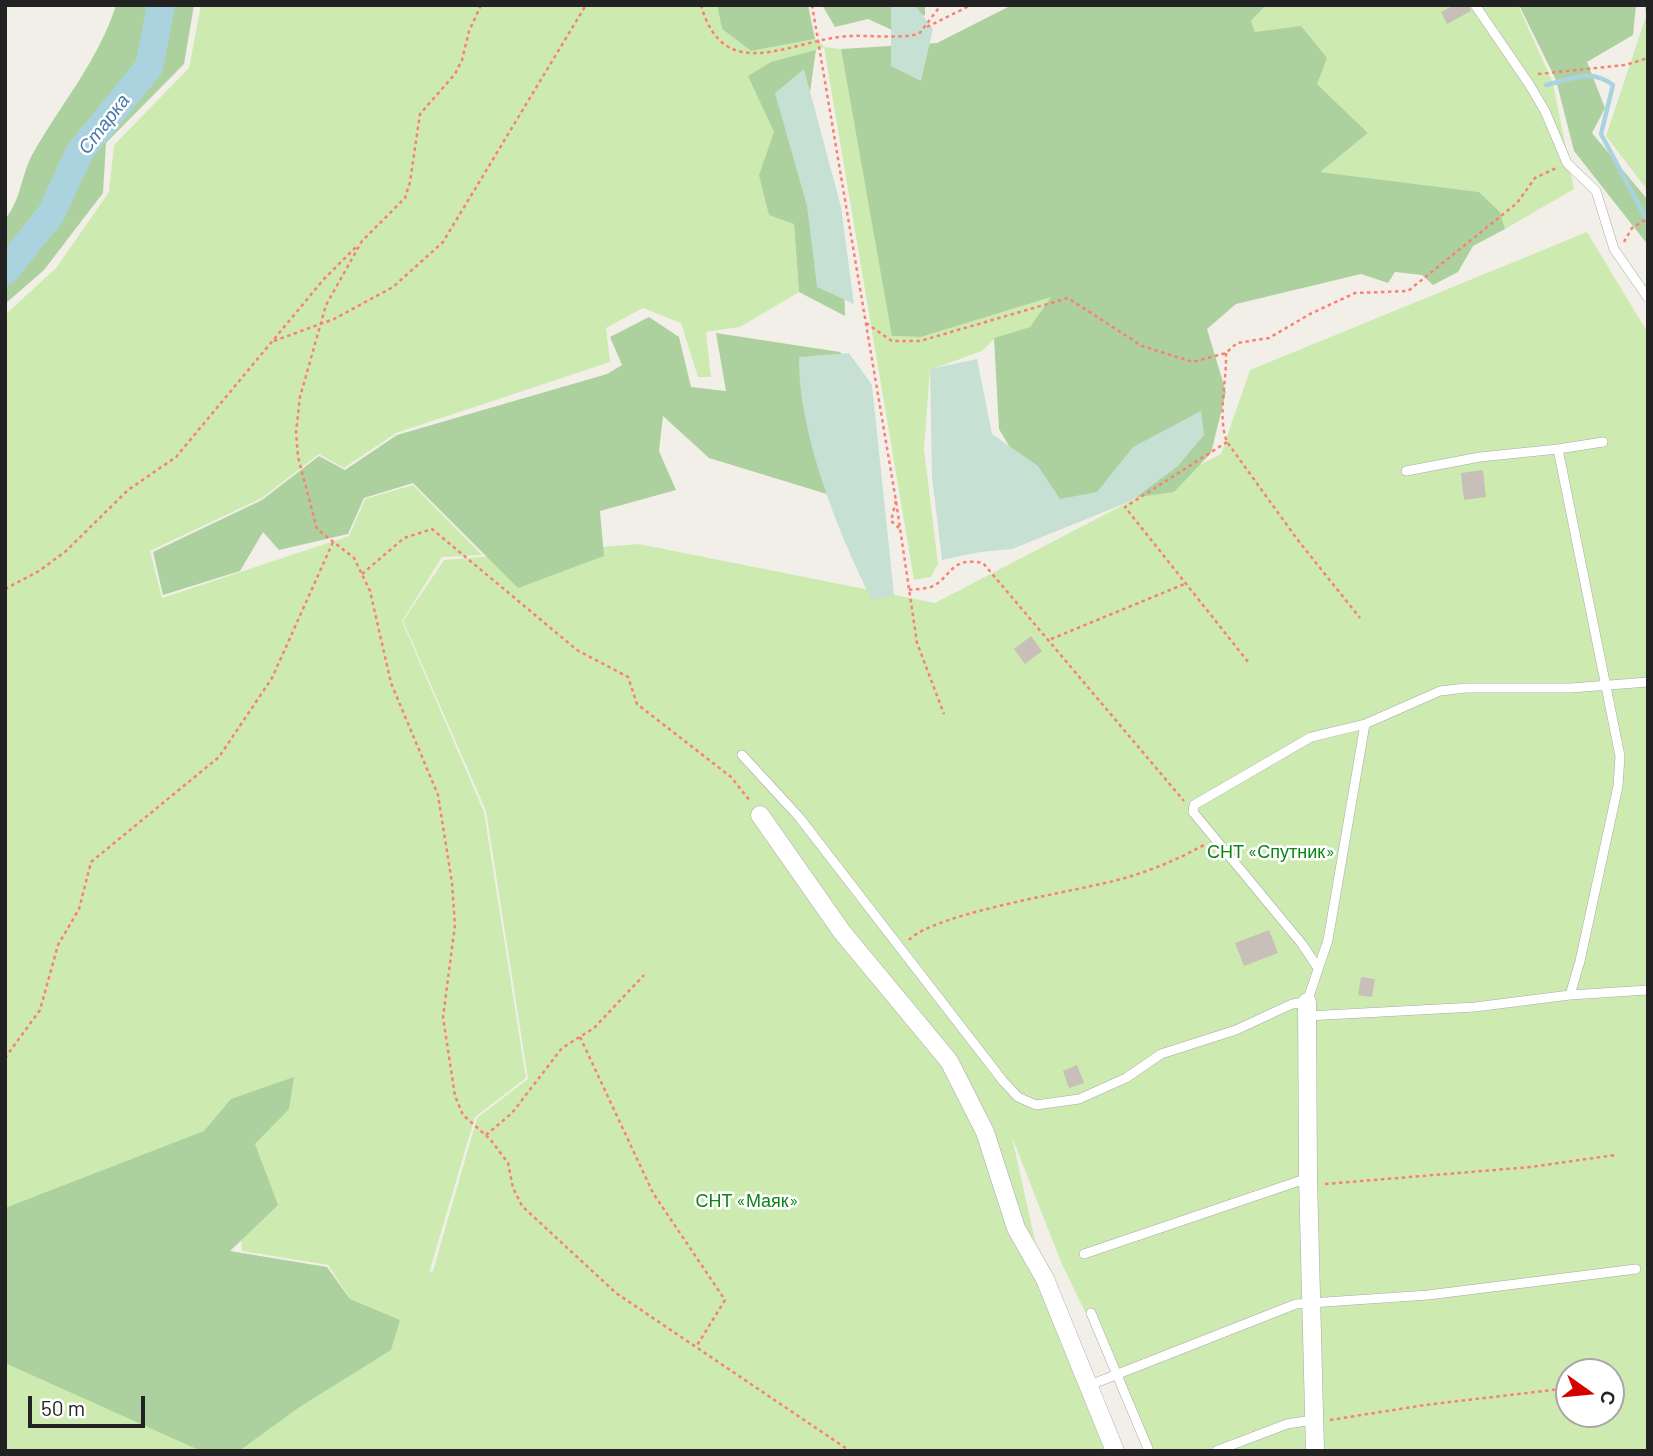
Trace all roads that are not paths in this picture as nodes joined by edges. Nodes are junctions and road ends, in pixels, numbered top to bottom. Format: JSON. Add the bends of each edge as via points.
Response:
{"nodes":[{"id":1,"x":1475,"y":5,"type":"edge"},
{"id":2,"x":1648,"y":298,"type":"edge"},
{"id":3,"x":1603,"y":442,"type":"dead end"},
{"id":4,"x":1558,"y":449,"type":"junction"},
{"id":5,"x":1406,"y":471,"type":"dead end"},
{"id":6,"x":1648,"y":682,"type":"edge"},
{"id":7,"x":1605,"y":684,"type":"junction"},
{"id":8,"x":1366,"y":723,"type":"junction"},
{"id":9,"x":742,"y":755,"type":"dead end"},
{"id":10,"x":760,"y":815,"type":"road end"},
{"id":11,"x":1318,"y":968,"type":"junction"},
{"id":12,"x":1648,"y":990,"type":"edge"},
{"id":13,"x":1570,"y":995,"type":"junction"},
{"id":14,"x":1307,"y":1009,"type":"junction"},
{"id":15,"x":1308,"y":1182,"type":"junction"},
{"id":16,"x":1084,"y":1254,"type":"dead end"},
{"id":17,"x":1636,"y":1269,"type":"dead end"},
{"id":18,"x":1311,"y":1303,"type":"junction"},
{"id":19,"x":1091,"y":1313,"type":"dead end"},
{"id":20,"x":1115,"y":1374,"type":"junction"},
{"id":21,"x":1090,"y":1385,"type":"junction"},
{"id":22,"x":1313,"y":1422,"type":"junction"},
{"id":23,"x":1115,"y":1451,"type":"edge"},
{"id":24,"x":1149,"y":1451,"type":"edge"},
{"id":25,"x":1216,"y":1451,"type":"edge"},
{"id":26,"x":1315,"y":1451,"type":"edge"}],
"edges":[{"from":1,"to":2,"type":"lane","via":[[1545,111],[1567,163],[1596,191],[1614,249]]},
{"from":3,"to":4,"type":"lane"},
{"from":4,"to":5,"type":"lane"},
{"from":4,"to":7,"type":"lane"},
{"from":6,"to":7,"type":"lane"},
{"from":7,"to":8,"type":"lane","via":[[1440,691]]},
{"from":7,"to":13,"type":"lane","via":[[1620,756],[1618,786]]},
{"from":8,"to":11,"type":"lane","via":[[1328,940]]},
{"from":8,"to":11,"type":"lane","via":[[1311,737],[1200,799],[1193,812]]},
{"from":9,"to":14,"type":"lane","via":[[799,817],[1018,1097],[1036,1104],[1079,1099],[1126,1078],[1161,1054],[1236,1030],[1292,1004]]},
{"from":10,"to":21,"type":"street","via":[[842,932],[949,1061],[985,1132],[1016,1228],[1045,1279]]},
{"from":11,"to":14,"type":"lane"},
{"from":12,"to":13,"type":"lane"},
{"from":13,"to":14,"type":"lane","via":[[1475,1007]]},
{"from":14,"to":15,"type":"street"},
{"from":15,"to":16,"type":"lane"},
{"from":15,"to":18,"type":"street"},
{"from":17,"to":18,"type":"lane","via":[[1428,1295]]},
{"from":18,"to":20,"type":"lane","via":[[1296,1304]]},
{"from":18,"to":22,"type":"street"},
{"from":19,"to":20,"type":"lane"},
{"from":20,"to":21,"type":"lane"},
{"from":20,"to":24,"type":"lane"},
{"from":21,"to":23,"type":"street"},
{"from":22,"to":25,"type":"lane","via":[[1287,1424]]},
{"from":22,"to":26,"type":"street"}]}
